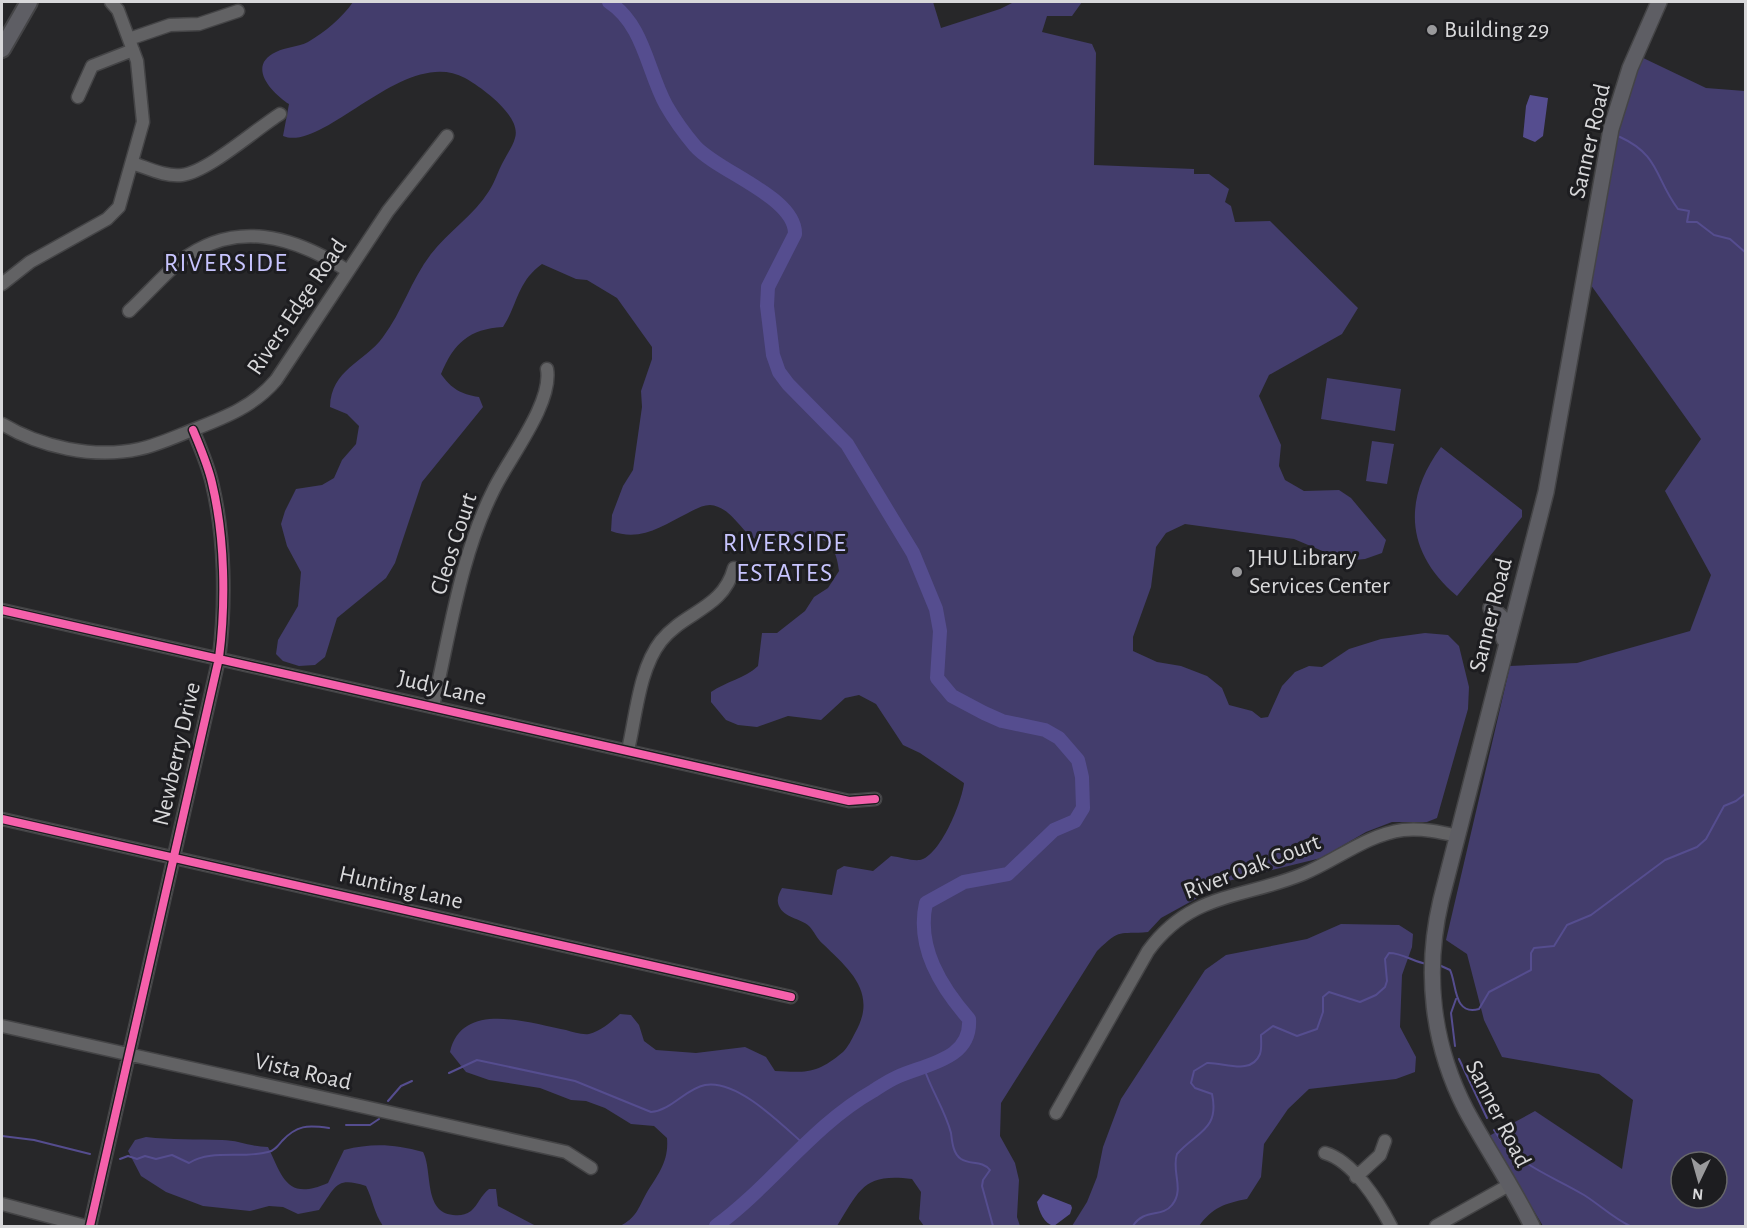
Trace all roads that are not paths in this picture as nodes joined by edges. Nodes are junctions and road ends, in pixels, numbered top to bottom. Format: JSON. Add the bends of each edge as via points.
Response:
{"nodes":[{"id":1,"x":29,"y":2,"type":"edge"},
{"id":2,"x":111,"y":2,"type":"edge"},
{"id":3,"x":1659,"y":2,"type":"edge"},
{"id":4,"x":238,"y":11,"type":"dead end"},
{"id":5,"x":131,"y":44,"type":"junction"},
{"id":6,"x":2,"y":49,"type":"edge"},
{"id":7,"x":78,"y":97,"type":"dead end"},
{"id":8,"x":280,"y":114,"type":"dead end"},
{"id":9,"x":447,"y":136,"type":"dead end"},
{"id":10,"x":132,"y":163,"type":"junction"},
{"id":11,"x":348,"y":271,"type":"junction"},
{"id":12,"x":2,"y":284,"type":"edge"},
{"id":13,"x":129,"y":311,"type":"dead end"},
{"id":14,"x":546,"y":369,"type":"dead end"},
{"id":15,"x":2,"y":424,"type":"edge"},
{"id":16,"x":193,"y":430,"type":"junction"},
{"id":17,"x":734,"y":568,"type":"dead end"},
{"id":18,"x":1524,"y":580,"type":"junction"},
{"id":19,"x":2,"y":610,"type":"edge"},
{"id":20,"x":1504,"y":655,"type":"junction"},
{"id":21,"x":219,"y":658,"type":"junction"},
{"id":22,"x":434,"y":706,"type":"junction"},
{"id":23,"x":628,"y":750,"type":"junction"},
{"id":24,"x":874,"y":799,"type":"dead end"},
{"id":25,"x":2,"y":819,"type":"edge"},
{"id":26,"x":1458,"y":836,"type":"junction"},
{"id":27,"x":174,"y":857,"type":"junction"},
{"id":28,"x":791,"y":997,"type":"dead end"},
{"id":29,"x":2,"y":1026,"type":"edge"},
{"id":30,"x":129,"y":1054,"type":"junction"},
{"id":31,"x":1056,"y":1113,"type":"dead end"},
{"id":32,"x":1385,"y":1141,"type":"dead end"},
{"id":33,"x":1325,"y":1153,"type":"dead end"},
{"id":34,"x":591,"y":1168,"type":"dead end"},
{"id":35,"x":1356,"y":1177,"type":"junction"},
{"id":36,"x":1509,"y":1185,"type":"junction"},
{"id":37,"x":2,"y":1204,"type":"edge"},
{"id":38,"x":85,"y":1227,"type":"edge"},
{"id":39,"x":90,"y":1227,"type":"edge"},
{"id":40,"x":1391,"y":1227,"type":"edge"},
{"id":41,"x":1436,"y":1227,"type":"edge"},
{"id":42,"x":1532,"y":1227,"type":"edge"}],
"edges":[{"from":1,"to":6,"type":"highway"},
{"from":2,"to":5,"type":"street"},
{"from":3,"to":18,"type":"main road","name":"Sanner Road","via":[[1630,68],[1611,129],[1552,462]]},
{"from":4,"to":5,"type":"street","via":[[199,24],[170,25]]},
{"from":5,"to":7,"type":"street","via":[[92,66]]},
{"from":5,"to":10,"type":"street","via":[[143,122]]},
{"from":8,"to":10,"type":"street","via":[[251,137],[192,172],[169,175]]},
{"from":9,"to":11,"type":"street","name":"Rivers Edge Road"},
{"from":10,"to":12,"type":"street","via":[[115,214],[30,262]]},
{"from":11,"to":13,"type":"street","via":[[292,241],[260,236],[227,239],[178,263]]},
{"from":11,"to":16,"type":"street","name":"Rivers Edge Road","via":[[267,391],[235,413]]},
{"from":14,"to":22,"type":"street","name":"Cleos Court","via":[[545,394],[476,530]]},
{"from":15,"to":16,"type":"street","name":"Rivers Edge Road","via":[[37,440],[99,452],[138,450]]},
{"from":16,"to":21,"type":"street","name":"Newberry Drive","via":[[215,498],[224,590]]},
{"from":17,"to":23,"type":"street","via":[[723,593],[675,627],[655,650],[646,671]]},
{"from":18,"to":20,"type":"main road","name":"Sanner Road"},
{"from":18,"to":20,"type":"main road","via":[[1508,603],[1491,608],[1503,622]]},
{"from":19,"to":21,"type":"street","name":"Judy Lane"},
{"from":20,"to":26,"type":"main road","name":"Sanner Road"},
{"from":21,"to":22,"type":"street","name":"Judy Lane"},
{"from":21,"to":27,"type":"street","name":"Newberry Drive"},
{"from":22,"to":23,"type":"street","name":"Judy Lane"},
{"from":23,"to":24,"type":"street","name":"Judy Lane","via":[[849,801]]},
{"from":25,"to":27,"type":"street","name":"Hunting Lane"},
{"from":26,"to":31,"type":"street","name":"River Oak Court","via":[[1416,829],[1389,833],[1301,875],[1203,904],[1179,918],[1148,951]]},
{"from":26,"to":36,"type":"main road","name":"Sanner Road","via":[[1437,917],[1432,955],[1439,1035],[1449,1072],[1466,1110]]},
{"from":27,"to":28,"type":"street","name":"Hunting Lane"},
{"from":27,"to":30,"type":"street","name":"Newberry Drive"},
{"from":29,"to":30,"type":"street","name":"Vista Road"},
{"from":30,"to":34,"type":"street","name":"Vista Road","via":[[566,1152]]},
{"from":30,"to":39,"type":"street","name":"Newberry Drive"},
{"from":32,"to":35,"type":"street","via":[[1380,1155]]},
{"from":33,"to":35,"type":"street","via":[[1339,1159]]},
{"from":35,"to":40,"type":"street"},
{"from":36,"to":41,"type":"street"},
{"from":36,"to":42,"type":"main road","name":"Sanner Road"},
{"from":37,"to":38,"type":"street"}]}
